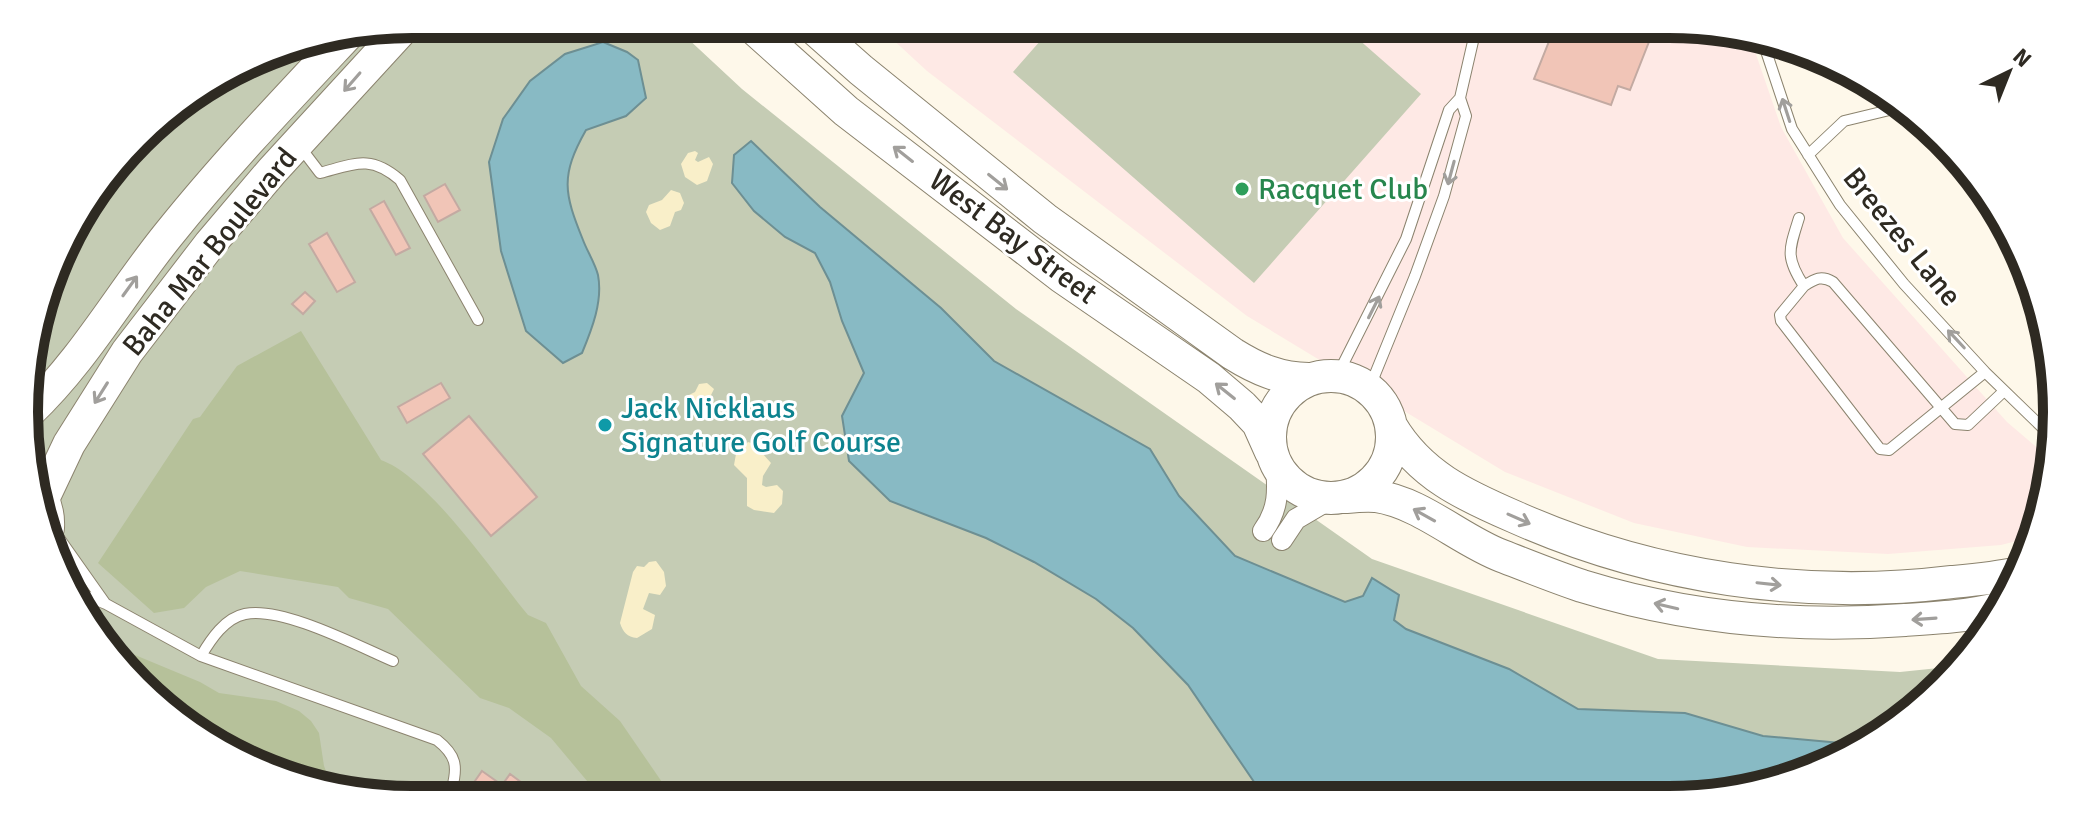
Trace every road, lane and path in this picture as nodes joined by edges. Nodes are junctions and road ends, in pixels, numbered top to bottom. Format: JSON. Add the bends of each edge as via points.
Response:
{"nodes":[{"id":1,"x":765,"y":38,"type":"edge"},
{"id":2,"x":825,"y":38,"type":"edge"},
{"id":3,"x":1474,"y":38,"type":"edge"},
{"id":4,"x":394,"y":39,"type":"edge"},
{"id":5,"x":338,"y":45,"type":"edge"},
{"id":6,"x":1766,"y":51,"type":"edge"},
{"id":7,"x":1460,"y":98,"type":"junction"},
{"id":8,"x":1890,"y":110,"type":"edge"},
{"id":9,"x":298,"y":144,"type":"junction"},
{"id":10,"x":1808,"y":155,"type":"junction"},
{"id":11,"x":1799,"y":218,"type":"dead end"},
{"id":12,"x":1804,"y":286,"type":"junction"},
{"id":13,"x":478,"y":320,"type":"dead end"},
{"id":14,"x":1985,"y":372,"type":"junction"},
{"id":15,"x":1323,"y":378,"type":"junction"},
{"id":16,"x":1369,"y":389,"type":"junction"},
{"id":17,"x":2004,"y":391,"type":"junction"},
{"id":18,"x":38,"y":403,"type":"edge"},
{"id":19,"x":1941,"y":408,"type":"junction"},
{"id":20,"x":1391,"y":426,"type":"junction"},
{"id":21,"x":2042,"y":428,"type":"edge"},
{"id":22,"x":1274,"y":458,"type":"junction"},
{"id":23,"x":48,"y":496,"type":"edge"},
{"id":24,"x":1339,"y":498,"type":"junction"},
{"id":25,"x":57,"y":530,"type":"edge"},
{"id":26,"x":1263,"y":531,"type":"dead end"},
{"id":27,"x":1282,"y":540,"type":"dead end"},
{"id":28,"x":2005,"y":575,"type":"edge"},
{"id":29,"x":87,"y":596,"type":"edge"},
{"id":30,"x":106,"y":604,"type":"junction"},
{"id":31,"x":1986,"y":610,"type":"edge"},
{"id":32,"x":201,"y":656,"type":"junction"},
{"id":33,"x":393,"y":661,"type":"dead end"},
{"id":34,"x":452,"y":786,"type":"edge"}],
"edges":[{"from":22,"to":1,"type":"main road","name":"West Bay Street","one_way":true,"via":[[1258,423],[1209,378],[1050,268],[846,111]]},
{"from":2,"to":15,"type":"main road","name":"West Bay Street","one_way":true,"via":[[1045,219],[1233,354],[1287,379]]},
{"from":3,"to":7,"type":"lane"},
{"from":4,"to":9,"type":"main road","name":"Baha Mar Boulevard","one_way":true},
{"from":18,"to":5,"type":"main road","name":"Baha Mar Boulevard","one_way":true,"via":[[167,236]]},
{"from":10,"to":6,"type":"lane","name":"Breezes Lane","one_way":true,"via":[[1792,129]]},
{"from":15,"to":7,"type":"lane","one_way":true,"via":[[1406,239],[1449,110]]},
{"from":7,"to":16,"type":"lane","one_way":true,"via":[[1466,116],[1444,196]]},
{"from":8,"to":10,"type":"lane","via":[[1844,121]]},
{"from":9,"to":13,"type":"lane","via":[[320,173],[364,161],[400,180]]},
{"from":9,"to":23,"type":"main road","name":"Baha Mar Boulevard","one_way":true,"via":[[210,244],[127,352],[69,444]]},
{"from":14,"to":10,"type":"lane","name":"Breezes Lane","one_way":true,"via":[[1864,237]]},
{"from":11,"to":12,"type":"lane","via":[[1789,252]]},
{"from":12,"to":19,"type":"lane","via":[[1817,277],[1833,282]]},
{"from":12,"to":19,"type":"lane","via":[[1784,308],[1781,321],[1880,449],[1889,450]]},
{"from":14,"to":17,"type":"lane","name":"Breezes Lane"},
{"from":14,"to":19,"type":"lane"},
{"from":15,"to":16,"type":"main road","via":[[1354,380]]},
{"from":15,"to":22,"type":"main road","via":[[1292,389],[1274,413],[1269,432]]},
{"from":16,"to":20,"type":"main road"},
{"from":17,"to":19,"type":"lane","via":[[1968,425],[1955,424]]},
{"from":17,"to":21,"type":"lane","name":"Breezes Lane"},
{"from":20,"to":24,"type":"main road","via":[[1392,447],[1381,472],[1370,484]]},
{"from":20,"to":28,"type":"main road","one_way":true,"via":[[1422,466],[1457,489],[1532,525],[1618,556],[1713,578],[1813,588],[1914,587]]},
{"from":22,"to":24,"type":"main road","via":[[1284,476],[1305,493]]},
{"from":22,"to":26,"type":"street","via":[[1278,496]]},
{"from":24,"to":27,"type":"street","via":[[1306,511]]},
{"from":31,"to":24,"type":"main road","one_way":true,"via":[[1859,624],[1769,621],[1675,609],[1581,586],[1489,551],[1392,501],[1375,496]]},
{"from":25,"to":30,"type":"lane"},
{"from":29,"to":30,"type":"lane"},
{"from":30,"to":32,"type":"lane"},
{"from":32,"to":33,"type":"lane","via":[[214,633],[242,614],[265,612]]},
{"from":32,"to":34,"type":"lane","via":[[437,740],[455,759]]}]}
